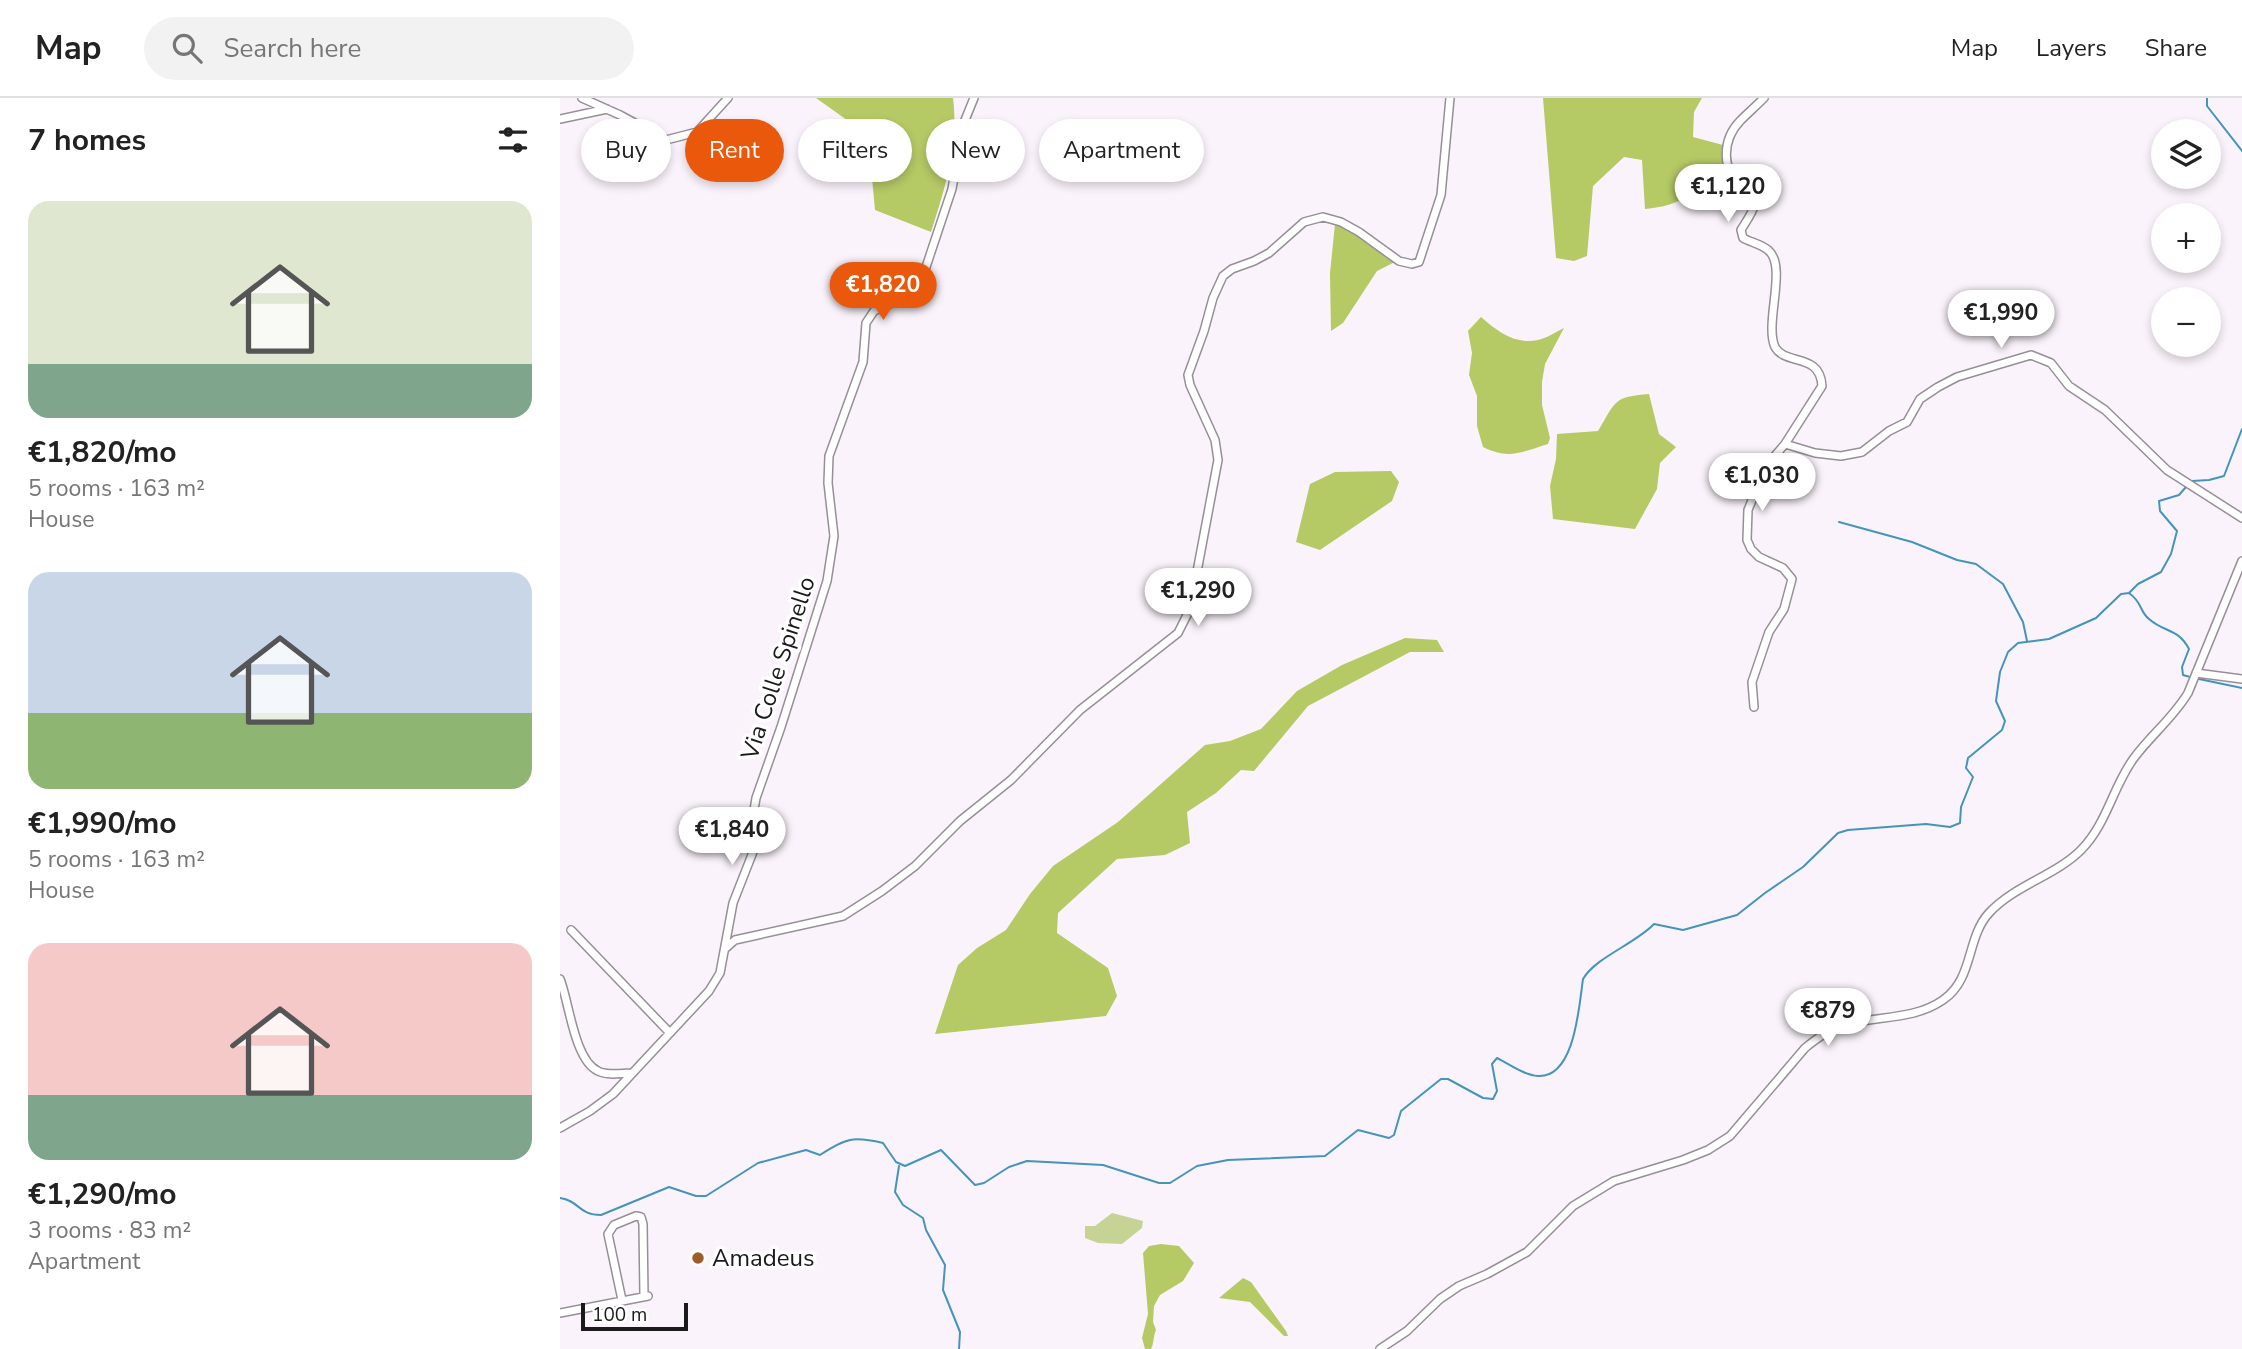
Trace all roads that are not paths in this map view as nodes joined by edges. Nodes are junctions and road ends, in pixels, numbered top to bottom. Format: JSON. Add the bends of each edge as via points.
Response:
{"nodes":[{"id":1,"x":582,"y":98,"type":"edge"},
{"id":2,"x":728,"y":98,"type":"edge"},
{"id":3,"x":974,"y":98,"type":"edge"},
{"id":4,"x":1450,"y":98,"type":"edge"},
{"id":5,"x":1764,"y":98,"type":"edge"},
{"id":6,"x":607,"y":109,"type":"junction"},
{"id":7,"x":560,"y":119,"type":"edge"},
{"id":8,"x":1785,"y":444,"type":"junction"},
{"id":9,"x":2242,"y":519,"type":"edge"},
{"id":10,"x":2242,"y":561,"type":"edge"},
{"id":11,"x":2196,"y":673,"type":"junction"},
{"id":12,"x":2242,"y":679,"type":"edge"},
{"id":13,"x":1754,"y":707,"type":"dead end"},
{"id":14,"x":571,"y":930,"type":"dead end"},
{"id":15,"x":726,"y":948,"type":"junction"},
{"id":16,"x":560,"y":979,"type":"edge"},
{"id":17,"x":669,"y":1032,"type":"junction"},
{"id":18,"x":632,"y":1073,"type":"junction"},
{"id":19,"x":560,"y":1128,"type":"edge"},
{"id":20,"x":622,"y":1300,"type":"junction"},
{"id":21,"x":560,"y":1313,"type":"edge"},
{"id":22,"x":1380,"y":1349,"type":"edge"}],
"edges":[{"from":1,"to":6,"type":"street"},
{"from":2,"to":6,"type":"street","via":[[697,132],[668,139]]},
{"from":3,"to":15,"type":"street","name":"Via Colle Spinello","via":[[965,117],[952,189],[920,285],[912,294],[877,309],[866,323],[863,362],[831,447],[828,483],[834,530],[823,597],[756,798],[753,852],[736,894]]},
{"from":4,"to":15,"type":"street","via":[[1441,195],[1419,262],[1403,262],[1349,225],[1320,217],[1299,225],[1266,255],[1230,270],[1219,284],[1188,375],[1216,443],[1217,467],[1189,609],[1178,633],[1077,713],[1005,786],[882,891],[843,916],[735,940]]},
{"from":5,"to":8,"type":"street","via":[[1734,129],[1726,163],[1754,202],[1741,230],[1743,238],[1766,248],[1774,261],[1772,338],[1776,349],[1809,363],[1822,380],[1819,393]]},
{"from":6,"to":7,"type":"street"},
{"from":8,"to":9,"type":"street","via":[[1841,456],[1862,452],[1907,422],[1920,399],[1938,387],[2031,355],[2052,363],[2069,386],[2105,410],[2168,470]]},
{"from":8,"to":13,"type":"street","via":[[1766,466],[1748,510],[1751,549],[1783,568],[1792,579],[1752,682]]},
{"from":10,"to":11,"type":"street"},
{"from":11,"to":12,"type":"street"},
{"from":11,"to":22,"type":"street","via":[[2178,710],[2133,759],[2085,845],[1989,912],[1975,933],[1963,977],[1947,998],[1910,1014],[1840,1026],[1819,1037],[1730,1136],[1696,1155],[1614,1181],[1573,1206],[1527,1252],[1459,1286]]},
{"from":14,"to":17,"type":"street"},
{"from":15,"to":17,"type":"street","name":"Via Colle Spinello","via":[[713,985]]},
{"from":16,"to":18,"type":"street","via":[[573,1029],[591,1066],[602,1073]]},
{"from":17,"to":18,"type":"street","name":"Via Colle Spinello"},
{"from":18,"to":19,"type":"street","name":"Via Colle Spinello","via":[[606,1100]]},
{"from":20,"to":20,"type":"street","via":[[608,1234],[615,1224],[636,1216],[643,1224],[646,1296]]},
{"from":20,"to":21,"type":"street"}]}
